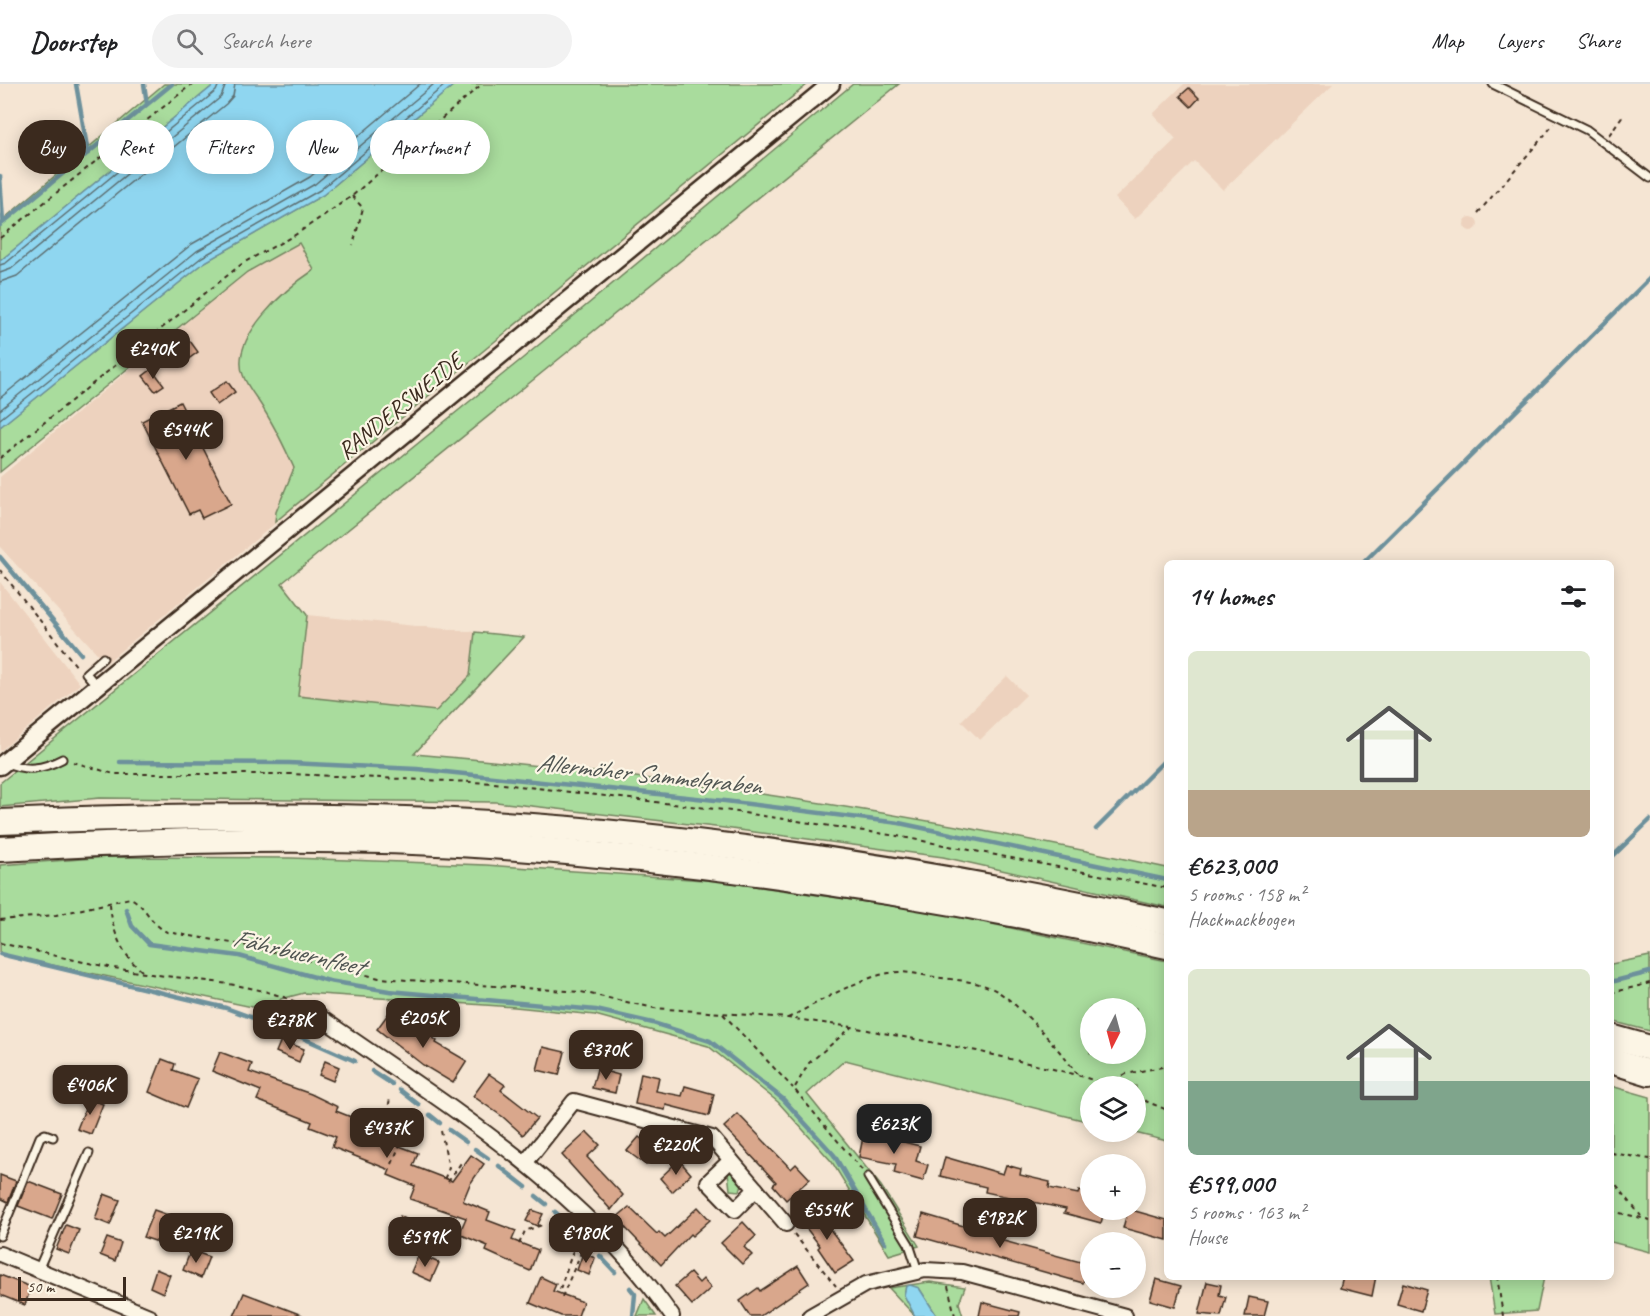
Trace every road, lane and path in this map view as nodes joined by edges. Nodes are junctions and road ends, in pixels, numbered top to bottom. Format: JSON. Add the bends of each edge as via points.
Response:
{"nodes":[{"id":1,"x":192,"y":84,"type":"edge"},
{"id":2,"x":483,"y":84,"type":"edge"},
{"id":3,"x":831,"y":84,"type":"edge"},
{"id":4,"x":1493,"y":84,"type":"edge"},
{"id":5,"x":1623,"y":115,"type":"dead end"},
{"id":6,"x":1560,"y":117,"type":"junction"},
{"id":7,"x":1604,"y":142,"type":"junction"},
{"id":8,"x":1650,"y":178,"type":"edge"},
{"id":9,"x":351,"y":196,"type":"junction"},
{"id":10,"x":1478,"y":213,"type":"dead end"},
{"id":11,"x":0,"y":238,"type":"edge"},
{"id":12,"x":353,"y":245,"type":"dead end"},
{"id":13,"x":0,"y":459,"type":"edge"},
{"id":14,"x":0,"y":570,"type":"edge"},
{"id":15,"x":103,"y":658,"type":"dead end"},
{"id":16,"x":92,"y":679,"type":"junction"},
{"id":17,"x":62,"y":759,"type":"joint"},
{"id":18,"x":3,"y":764,"type":"edge"},
{"id":19,"x":0,"y":822,"type":"edge"},
{"id":20,"x":0,"y":849,"type":"edge"},
{"id":21,"x":1164,"y":887,"type":"edge"},
{"id":22,"x":110,"y":904,"type":"junction"},
{"id":23,"x":0,"y":920,"type":"edge"},
{"id":24,"x":1164,"y":921,"type":"edge"},
{"id":25,"x":0,"y":944,"type":"edge"},
{"id":26,"x":1164,"y":945,"type":"edge"},
{"id":27,"x":144,"y":973,"type":"junction"},
{"id":28,"x":1650,"y":982,"type":"edge"},
{"id":29,"x":1614,"y":992,"type":"edge"},
{"id":30,"x":723,"y":1014,"type":"junction"},
{"id":31,"x":320,"y":1017,"type":"joint"},
{"id":32,"x":788,"y":1018,"type":"junction"},
{"id":33,"x":852,"y":1027,"type":"junction"},
{"id":34,"x":1614,"y":1038,"type":"edge"},
{"id":35,"x":1650,"y":1048,"type":"edge"},
{"id":36,"x":1614,"y":1062,"type":"edge"},
{"id":37,"x":1164,"y":1067,"type":"edge"},
{"id":38,"x":1650,"y":1072,"type":"edge"},
{"id":39,"x":1078,"y":1075,"type":"junction"},
{"id":40,"x":1081,"y":1076,"type":"edge"},
{"id":41,"x":1122,"y":1076,"type":"edge"},
{"id":42,"x":794,"y":1089,"type":"junction"},
{"id":43,"x":390,"y":1096,"type":"dead end"},
{"id":44,"x":1146,"y":1101,"type":"edge"},
{"id":45,"x":1164,"y":1109,"type":"edge"},
{"id":46,"x":420,"y":1116,"type":"dead end"},
{"id":47,"x":441,"y":1131,"type":"dead end"},
{"id":48,"x":53,"y":1137,"type":"dead end"},
{"id":49,"x":368,"y":1144,"type":"dead end"},
{"id":50,"x":89,"y":1153,"type":"dead end"},
{"id":51,"x":1614,"y":1153,"type":"edge"},
{"id":52,"x":1650,"y":1159,"type":"edge"},
{"id":53,"x":463,"y":1160,"type":"dead end"},
{"id":54,"x":731,"y":1160,"type":"junction"},
{"id":55,"x":526,"y":1162,"type":"junction"},
{"id":56,"x":392,"y":1164,"type":"dead end"},
{"id":57,"x":868,"y":1178,"type":"joint"},
{"id":58,"x":443,"y":1182,"type":"dead end"},
{"id":59,"x":448,"y":1182,"type":"dead end"},
{"id":60,"x":1614,"y":1182,"type":"edge"},
{"id":61,"x":756,"y":1189,"type":"junction"},
{"id":62,"x":1614,"y":1212,"type":"edge"},
{"id":63,"x":1641,"y":1216,"type":"junction"},
{"id":64,"x":1650,"y":1220,"type":"edge"},
{"id":65,"x":786,"y":1224,"type":"joint"},
{"id":66,"x":542,"y":1225,"type":"dead end"},
{"id":67,"x":0,"y":1236,"type":"edge"},
{"id":68,"x":576,"y":1242,"type":"dead end"},
{"id":69,"x":519,"y":1244,"type":"dead end"},
{"id":70,"x":593,"y":1244,"type":"dead end"},
{"id":71,"x":0,"y":1254,"type":"edge"},
{"id":72,"x":38,"y":1270,"type":"junction"},
{"id":73,"x":918,"y":1270,"type":"junction"},
{"id":74,"x":949,"y":1271,"type":"junction"},
{"id":75,"x":1498,"y":1280,"type":"edge"},
{"id":76,"x":560,"y":1289,"type":"dead end"},
{"id":77,"x":843,"y":1295,"type":"junction"},
{"id":78,"x":562,"y":1297,"type":"dead end"},
{"id":79,"x":828,"y":1304,"type":"junction"},
{"id":80,"x":1103,"y":1313,"type":"edge"},
{"id":81,"x":149,"y":1316,"type":"edge"},
{"id":82,"x":672,"y":1316,"type":"edge"},
{"id":83,"x":810,"y":1316,"type":"edge"},
{"id":84,"x":836,"y":1316,"type":"edge"},
{"id":85,"x":955,"y":1316,"type":"edge"},
{"id":86,"x":1125,"y":1316,"type":"edge"},
{"id":87,"x":1503,"y":1316,"type":"edge"}],
"edges":[{"from":1,"to":11,"type":"path"},
{"from":2,"to":9,"type":"path"},
{"from":3,"to":16,"type":"street","name":"RANDERSWEIDE"},
{"from":4,"to":6,"type":"lane"},
{"from":5,"to":7,"type":"path"},
{"from":6,"to":7,"type":"lane"},
{"from":6,"to":10,"type":"path"},
{"from":7,"to":8,"type":"lane"},
{"from":9,"to":12,"type":"path","via":[[363,208]]},
{"from":9,"to":13,"type":"path","via":[[295,235],[243,263]]},
{"from":14,"to":16,"type":"path","via":[[78,669]]},
{"from":15,"to":16,"type":"lane"},
{"from":16,"to":18,"type":"street","name":"RANDERSWEIDE"},
{"from":17,"to":18,"type":"lane","via":[[30,770]]},
{"from":17,"to":21,"type":"path","via":[[114,774],[289,774],[494,783],[701,807],[897,836]]},
{"from":19,"to":24,"type":"highway","via":[[290,816],[490,823],[719,844],[892,868]]},
{"from":20,"to":26,"type":"highway","via":[[291,840],[488,846],[716,867],[888,891]]},
{"from":22,"to":23,"type":"path","via":[[56,915]]},
{"from":22,"to":27,"type":"path","via":[[119,942],[130,962]]},
{"from":22,"to":30,"type":"path","via":[[120,899],[136,900],[155,926],[167,932],[249,946],[378,978],[581,992],[654,1008]]},
{"from":25,"to":27,"type":"path"},
{"from":27,"to":31,"type":"path","via":[[222,983],[295,1000]]},
{"from":28,"to":29,"type":"path"},
{"from":30,"to":32,"type":"path"},
{"from":30,"to":42,"type":"path"},
{"from":31,"to":55,"type":"street"},
{"from":32,"to":33,"type":"path"},
{"from":32,"to":39,"type":"path","via":[[888,973],[975,984],[997,991],[1017,1008]]},
{"from":33,"to":39,"type":"path"},
{"from":33,"to":42,"type":"path","via":[[809,1063]]},
{"from":34,"to":35,"type":"highway"},
{"from":36,"to":38,"type":"highway"},
{"from":37,"to":41,"type":"path"},
{"from":39,"to":40,"type":"path"},
{"from":42,"to":57,"type":"path"},
{"from":43,"to":49,"type":"path","via":[[390,1106]]},
{"from":44,"to":45,"type":"path"},
{"from":46,"to":56,"type":"path","via":[[403,1137]]},
{"from":47,"to":58,"type":"path","via":[[449,1168]]},
{"from":48,"to":67,"type":"lane","via":[[40,1137]]},
{"from":50,"to":72,"type":"lane"},
{"from":51,"to":52,"type":"path"},
{"from":53,"to":59,"type":"path"},
{"from":54,"to":55,"type":"street","via":[[712,1138],[574,1101]]},
{"from":54,"to":61,"type":"street"},
{"from":54,"to":61,"type":"street","via":[[708,1182],[735,1210]]},
{"from":55,"to":82,"type":"street","via":[[632,1263]]},
{"from":57,"to":73,"type":"lane","via":[[909,1244]]},
{"from":60,"to":63,"type":"path"},
{"from":61,"to":65,"type":"street"},
{"from":62,"to":63,"type":"path"},
{"from":63,"to":64,"type":"path"},
{"from":65,"to":77,"type":"path"},
{"from":66,"to":69,"type":"path","via":[[525,1231]]},
{"from":68,"to":76,"type":"path"},
{"from":70,"to":78,"type":"path","via":[[583,1248]]},
{"from":71,"to":72,"type":"street"},
{"from":72,"to":81,"type":"street"},
{"from":73,"to":74,"type":"street"},
{"from":73,"to":77,"type":"street","via":[[866,1284]]},
{"from":74,"to":80,"type":"street"},
{"from":74,"to":85,"type":"path","via":[[948,1289]]},
{"from":75,"to":87,"type":"path"},
{"from":77,"to":79,"type":"street"},
{"from":79,"to":83,"type":"street"},
{"from":79,"to":84,"type":"street"},
{"from":80,"to":86,"type":"street"}]}
